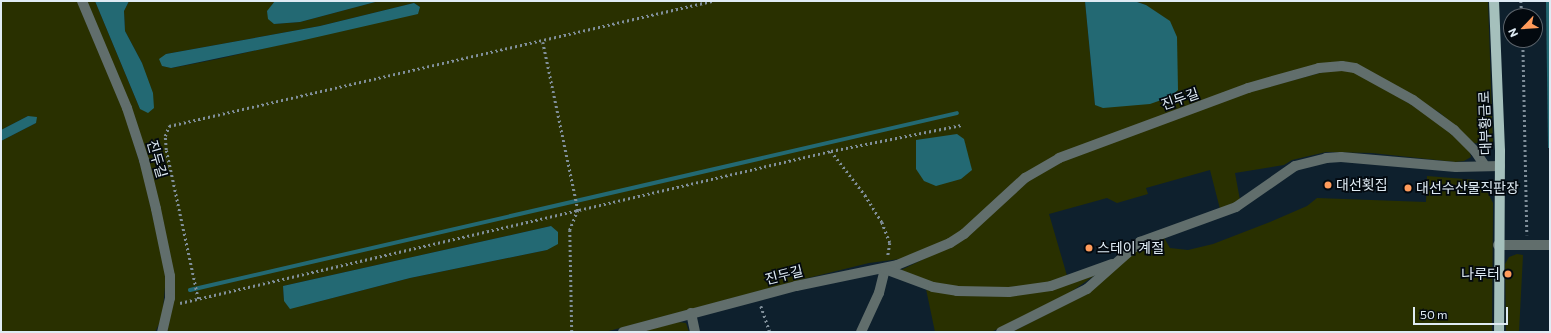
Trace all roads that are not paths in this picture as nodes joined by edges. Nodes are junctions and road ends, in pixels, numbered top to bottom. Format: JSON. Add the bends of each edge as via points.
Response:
{"nodes":[{"id":1,"x":82,"y":1,"type":"edge"},
{"id":2,"x":1494,"y":1,"type":"edge"},
{"id":3,"x":1484,"y":166,"type":"junction"},
{"id":4,"x":1500,"y":166,"type":"junction"},
{"id":5,"x":1498,"y":245,"type":"junction"},
{"id":6,"x":1550,"y":245,"type":"edge"},
{"id":7,"x":1119,"y":261,"type":"junction"},
{"id":8,"x":885,"y":270,"type":"junction"},
{"id":9,"x":691,"y":314,"type":"junction"},
{"id":10,"x":162,"y":332,"type":"edge"},
{"id":11,"x":622,"y":332,"type":"edge"},
{"id":12,"x":695,"y":332,"type":"edge"},
{"id":13,"x":860,"y":332,"type":"edge"},
{"id":14,"x":1001,"y":332,"type":"edge"},
{"id":15,"x":1499,"y":332,"type":"edge"}],
"edges":[{"from":1,"to":10,"type":"street","name":"진두길","via":[[117,82],[144,160],[170,276],[169,305]]},
{"from":2,"to":4,"type":"main road","name":"대부황금로"},
{"from":3,"to":4,"type":"street","name":"진두길"},
{"from":3,"to":7,"type":"street","name":"진두길","via":[[1442,166],[1341,157],[1315,160],[1287,170],[1236,207],[1140,242]]},
{"from":3,"to":8,"type":"street","name":"진두길","via":[[1475,151],[1454,130],[1413,100],[1355,68],[1319,68],[1248,88],[1059,158],[1025,178],[964,234],[950,243]]},
{"from":4,"to":5,"type":"main road","name":"대부황금로"},
{"from":5,"to":6,"type":"street"},
{"from":5,"to":15,"type":"main road","name":"대부황금로"},
{"from":7,"to":8,"type":"street","name":"진두길","via":[[1051,286],[1009,292],[949,290]]},
{"from":7,"to":14,"type":"street","name":"진두길","via":[[1082,292]]},
{"from":8,"to":9,"type":"street","name":"진두길","via":[[860,271]]},
{"from":8,"to":13,"type":"street","via":[[879,293]]},
{"from":9,"to":11,"type":"street","name":"진두길"},
{"from":9,"to":12,"type":"street"}]}
